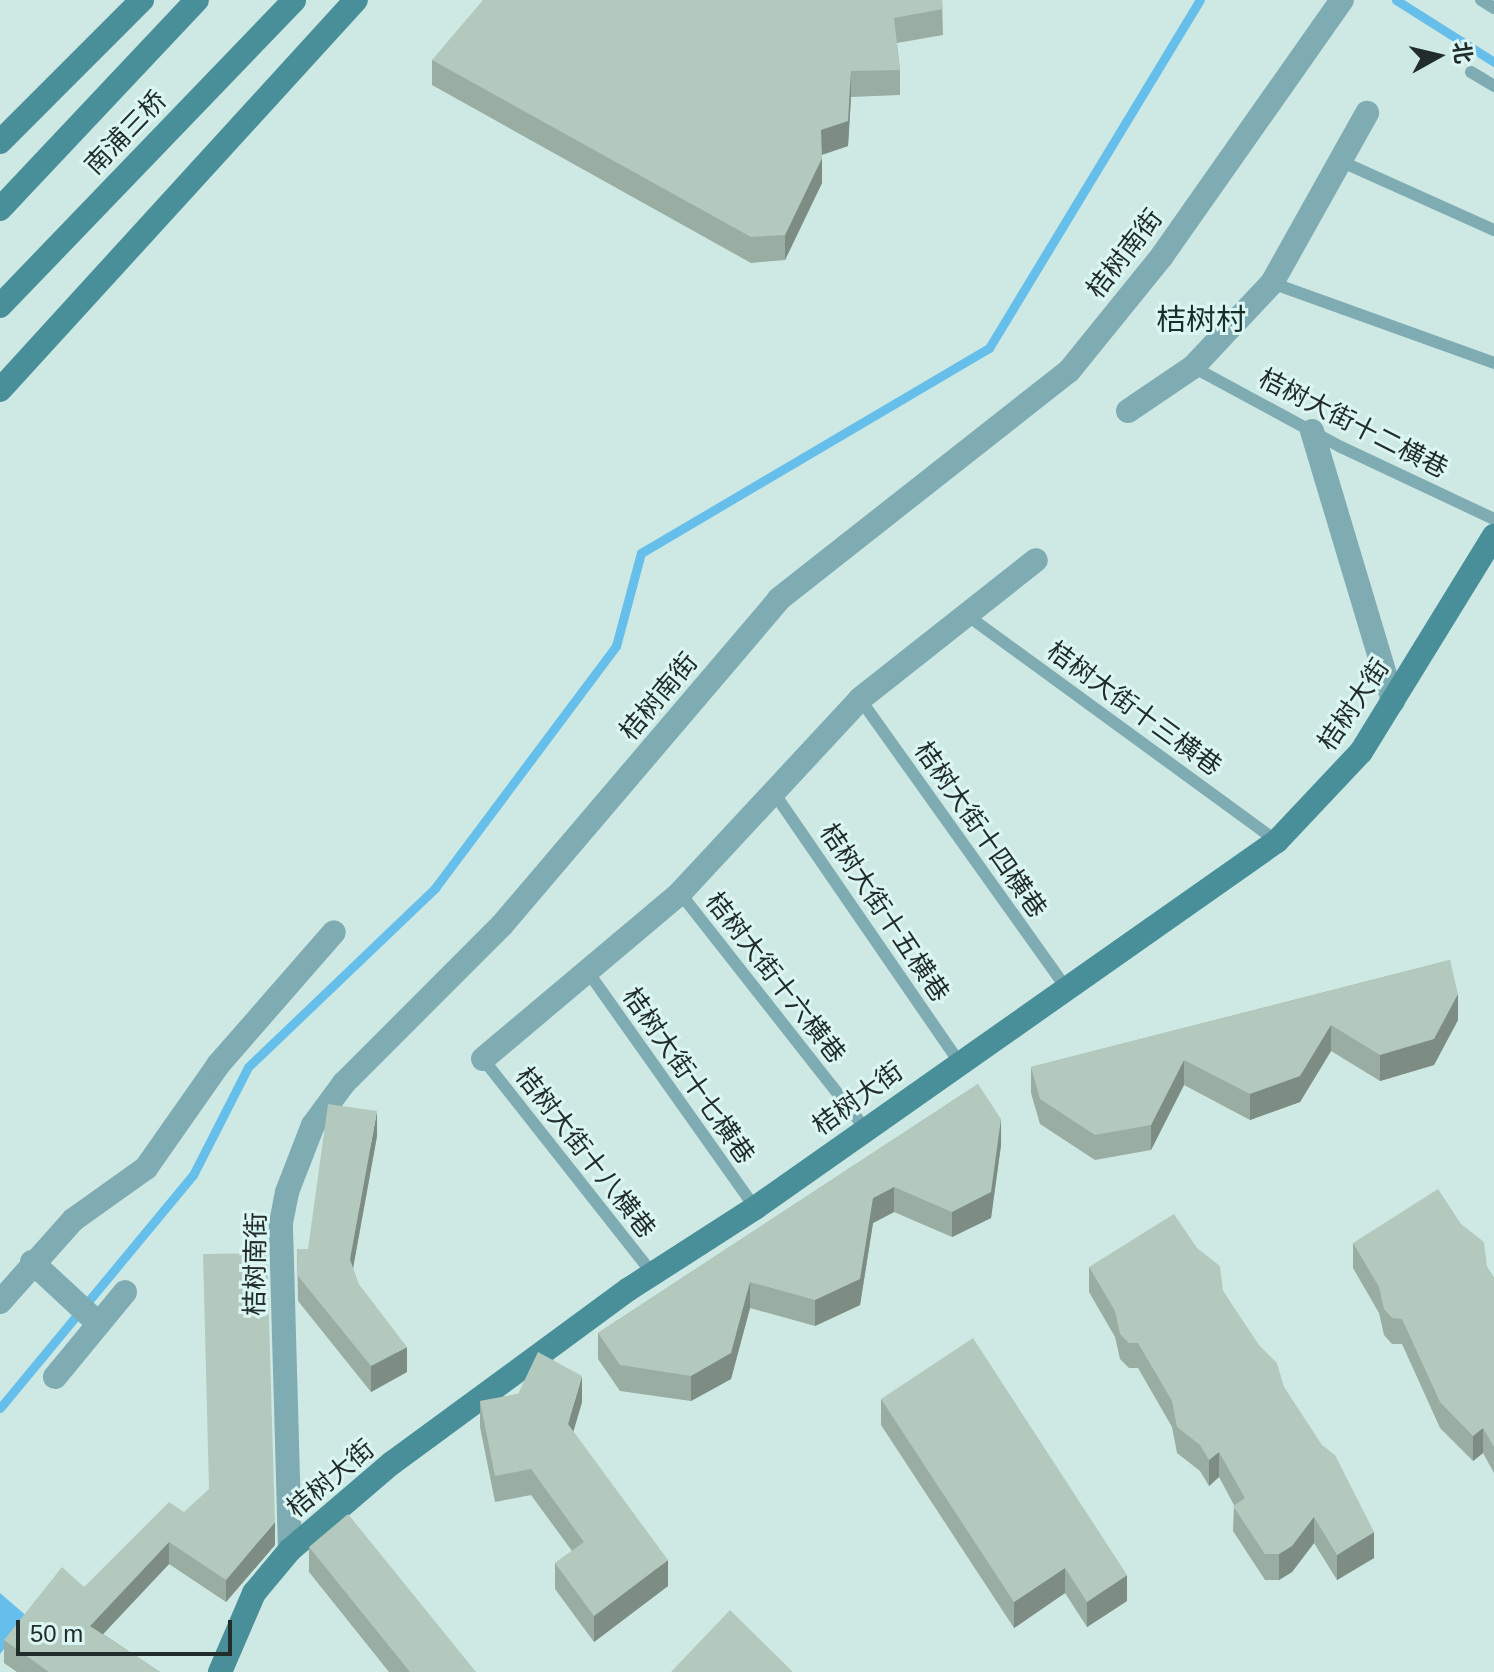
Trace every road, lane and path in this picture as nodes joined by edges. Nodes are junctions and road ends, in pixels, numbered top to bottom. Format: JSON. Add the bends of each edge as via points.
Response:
{"nodes":[{"id":1,"x":142,"y":0,"type":"edge"},
{"id":2,"x":197,"y":0,"type":"edge"},
{"id":3,"x":294,"y":0,"type":"edge"},
{"id":4,"x":356,"y":0,"type":"edge"},
{"id":5,"x":1481,"y":0,"type":"edge"},
{"id":6,"x":1341,"y":2,"type":"edge"},
{"id":7,"x":1494,"y":8,"type":"edge"},
{"id":8,"x":1471,"y":72,"type":"dead end"},
{"id":9,"x":1494,"y":86,"type":"edge"},
{"id":10,"x":1367,"y":113,"type":"dead end"},
{"id":11,"x":0,"y":142,"type":"edge"},
{"id":12,"x":1338,"y":160,"type":"junction"},
{"id":13,"x":0,"y":209,"type":"edge"},
{"id":14,"x":1494,"y":230,"type":"edge"},
{"id":15,"x":1272,"y":283,"type":"junction"},
{"id":16,"x":0,"y":306,"type":"edge"},
{"id":17,"x":1494,"y":363,"type":"edge"},
{"id":18,"x":1193,"y":367,"type":"junction"},
{"id":19,"x":0,"y":390,"type":"edge"},
{"id":20,"x":1128,"y":411,"type":"dead end"},
{"id":21,"x":1312,"y":431,"type":"junction"},
{"id":22,"x":1494,"y":519,"type":"edge"},
{"id":23,"x":1494,"y":536,"type":"edge"},
{"id":24,"x":1036,"y":560,"type":"dead end"},
{"id":25,"x":964,"y":613,"type":"junction"},
{"id":26,"x":860,"y":699,"type":"junction"},
{"id":27,"x":1393,"y":701,"type":"junction"},
{"id":28,"x":772,"y":790,"type":"junction"},
{"id":29,"x":1277,"y":841,"type":"junction"},
{"id":30,"x":680,"y":893,"type":"junction"},
{"id":31,"x":334,"y":932,"type":"dead end"},
{"id":32,"x":586,"y":969,"type":"junction"},
{"id":33,"x":1065,"y":986,"type":"junction"},
{"id":34,"x":483,"y":1059,"type":"joint"},
{"id":35,"x":959,"y":1062,"type":"junction"},
{"id":36,"x":865,"y":1128,"type":"junction"},
{"id":37,"x":755,"y":1208,"type":"junction"},
{"id":38,"x":32,"y":1262,"type":"junction"},
{"id":39,"x":653,"y":1274,"type":"junction"},
{"id":40,"x":125,"y":1292,"type":"dead end"},
{"id":41,"x":0,"y":1302,"type":"edge"},
{"id":42,"x":99,"y":1324,"type":"junction"},
{"id":43,"x":55,"y":1377,"type":"dead end"},
{"id":44,"x":290,"y":1550,"type":"junction"},
{"id":45,"x":220,"y":1672,"type":"edge"}],
"edges":[{"from":1,"to":11,"type":"street"},
{"from":2,"to":13,"type":"street","name":"南浦三桥"},
{"from":3,"to":16,"type":"street","name":"南浦三桥"},
{"from":4,"to":19,"type":"street"},
{"from":5,"to":7,"type":"lane"},
{"from":6,"to":44,"type":"street","name":"桔树南街","via":[[1162,256],[1069,371],[779,599],[502,925],[344,1083],[313,1125],[281,1223]]},
{"from":8,"to":9,"type":"lane"},
{"from":10,"to":12,"type":"street"},
{"from":12,"to":14,"type":"lane"},
{"from":12,"to":15,"type":"street"},
{"from":15,"to":17,"type":"lane"},
{"from":15,"to":18,"type":"street"},
{"from":18,"to":20,"type":"street"},
{"from":18,"to":21,"type":"lane","name":"桔树大街十二横巷"},
{"from":21,"to":22,"type":"lane","name":"桔树大街十二横巷"},
{"from":21,"to":27,"type":"street"},
{"from":23,"to":27,"type":"street","name":"桔树大街"},
{"from":24,"to":25,"type":"street"},
{"from":25,"to":26,"type":"street"},
{"from":25,"to":29,"type":"lane","name":"桔树大街十三横巷"},
{"from":26,"to":28,"type":"street"},
{"from":26,"to":33,"type":"lane","name":"桔树大街十四横巷"},
{"from":27,"to":29,"type":"street","name":"桔树大街","via":[[1361,752]]},
{"from":28,"to":30,"type":"street"},
{"from":28,"to":35,"type":"lane","name":"桔树大街十五横巷"},
{"from":29,"to":33,"type":"street","name":"桔树大街"},
{"from":30,"to":32,"type":"street"},
{"from":30,"to":36,"type":"lane","name":"桔树大街十六横巷"},
{"from":31,"to":38,"type":"street","via":[[218,1065],[146,1168],[73,1220]]},
{"from":32,"to":34,"type":"street"},
{"from":32,"to":37,"type":"lane","name":"桔树大街十七横巷"},
{"from":33,"to":35,"type":"street","name":"桔树大街"},
{"from":34,"to":39,"type":"lane","name":"桔树大街十八横巷"},
{"from":35,"to":36,"type":"street","name":"桔树大街"},
{"from":36,"to":37,"type":"street","name":"桔树大街"},
{"from":37,"to":39,"type":"street","name":"桔树大街"},
{"from":38,"to":41,"type":"street"},
{"from":38,"to":42,"type":"street"},
{"from":39,"to":44,"type":"street","name":"桔树大街","via":[[392,1463]]},
{"from":40,"to":42,"type":"street"},
{"from":42,"to":43,"type":"street"},
{"from":44,"to":45,"type":"street","name":"桔树大街","via":[[254,1593]]}]}
